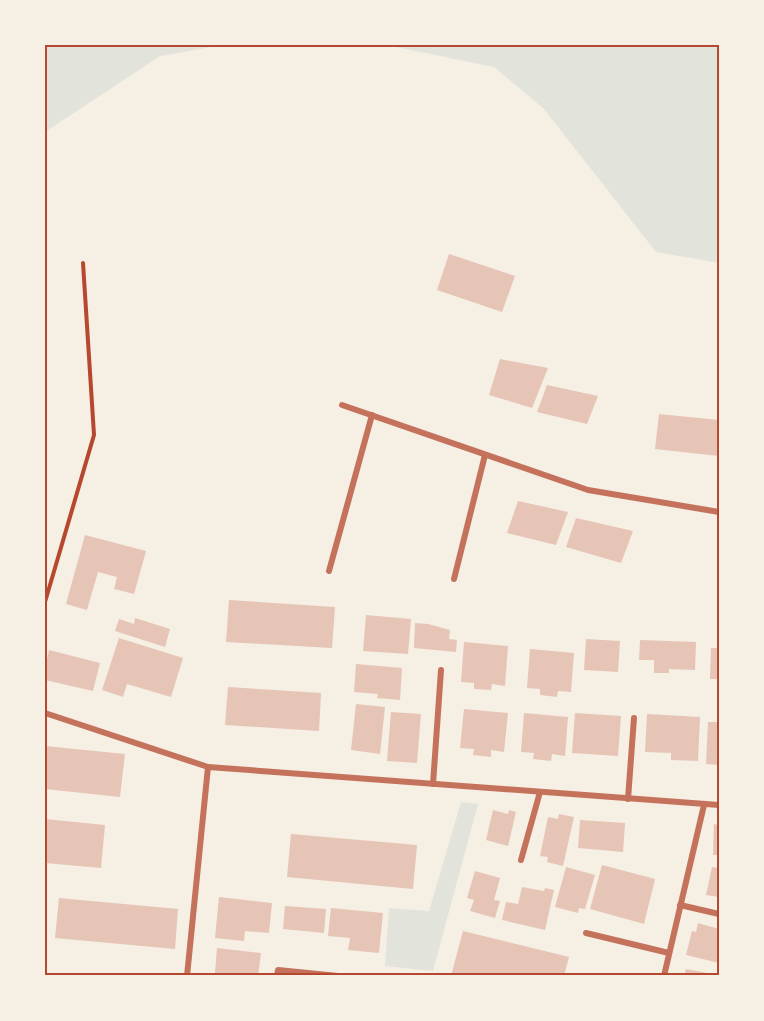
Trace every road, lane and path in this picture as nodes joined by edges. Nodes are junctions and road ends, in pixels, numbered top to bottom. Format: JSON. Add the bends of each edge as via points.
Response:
{"nodes":[{"id":1,"x":82,"y":263,"type":"dead end"},
{"id":2,"x":342,"y":405,"type":"dead end"},
{"id":3,"x":372,"y":415,"type":"junction"},
{"id":4,"x":485,"y":454,"type":"junction"},
{"id":5,"x":719,"y":512,"type":"edge"},
{"id":6,"x":329,"y":571,"type":"dead end"},
{"id":7,"x":454,"y":579,"type":"dead end"},
{"id":8,"x":45,"y":602,"type":"edge"},
{"id":9,"x":441,"y":670,"type":"dead end"},
{"id":10,"x":45,"y":713,"type":"edge"},
{"id":11,"x":634,"y":718,"type":"dead end"},
{"id":12,"x":208,"y":767,"type":"junction"},
{"id":13,"x":433,"y":784,"type":"junction"},
{"id":14,"x":540,"y":792,"type":"junction"},
{"id":15,"x":628,"y":799,"type":"junction"},
{"id":16,"x":704,"y":805,"type":"junction"},
{"id":17,"x":719,"y":805,"type":"edge"},
{"id":18,"x":521,"y":860,"type":"dead end"},
{"id":19,"x":681,"y":905,"type":"junction"},
{"id":20,"x":719,"y":914,"type":"edge"},
{"id":21,"x":586,"y":933,"type":"dead end"},
{"id":22,"x":669,"y":953,"type":"junction"},
{"id":23,"x":187,"y":976,"type":"edge"},
{"id":24,"x":277,"y":976,"type":"edge"},
{"id":25,"x":338,"y":976,"type":"edge"},
{"id":26,"x":664,"y":976,"type":"edge"}],
"edges":[{"from":1,"to":8,"type":"path","via":[[94,435]]},
{"from":2,"to":3,"type":"street"},
{"from":3,"to":4,"type":"street"},
{"from":3,"to":6,"type":"street"},
{"from":4,"to":5,"type":"street","via":[[588,490]]},
{"from":4,"to":7,"type":"street"},
{"from":9,"to":13,"type":"street"},
{"from":10,"to":12,"type":"street"},
{"from":11,"to":15,"type":"street"},
{"from":12,"to":13,"type":"street"},
{"from":12,"to":23,"type":"street"},
{"from":13,"to":14,"type":"street"},
{"from":14,"to":15,"type":"street"},
{"from":14,"to":18,"type":"street"},
{"from":15,"to":16,"type":"street"},
{"from":16,"to":17,"type":"street"},
{"from":16,"to":19,"type":"street"},
{"from":19,"to":20,"type":"street"},
{"from":19,"to":22,"type":"street"},
{"from":21,"to":22,"type":"street"},
{"from":22,"to":26,"type":"street"},
{"from":24,"to":25,"type":"street","via":[[278,970]]}]}
